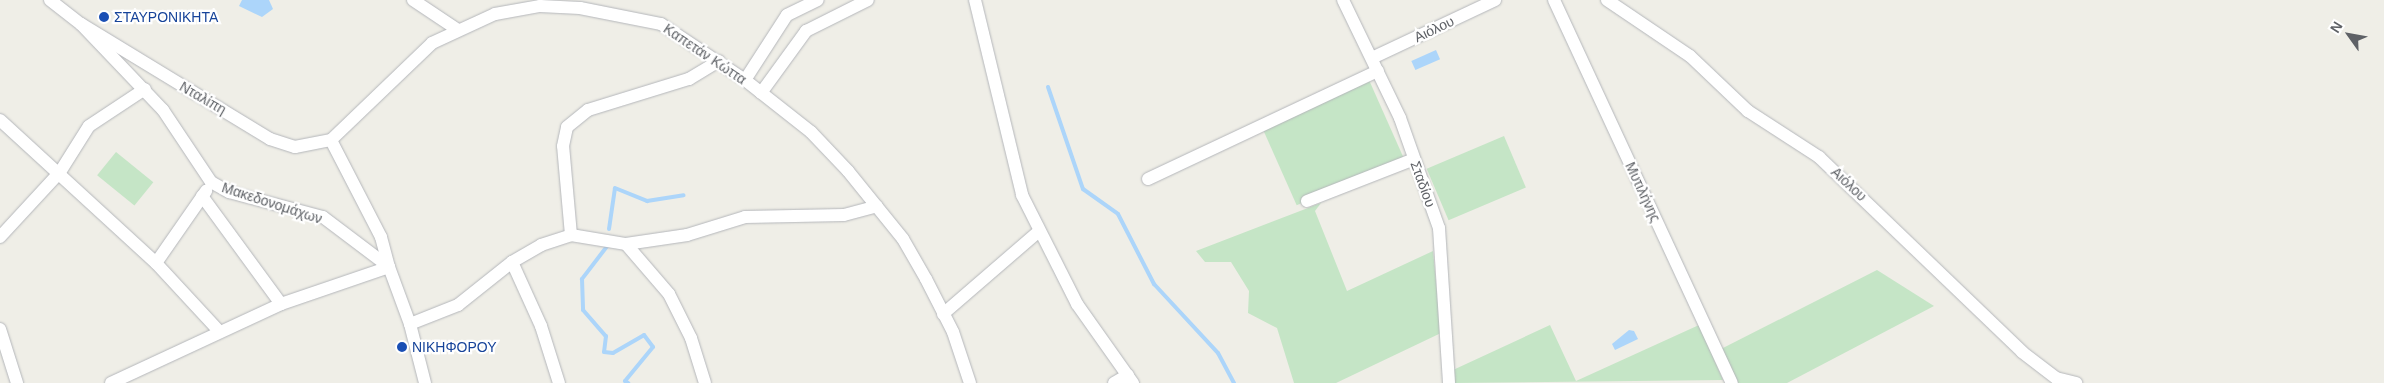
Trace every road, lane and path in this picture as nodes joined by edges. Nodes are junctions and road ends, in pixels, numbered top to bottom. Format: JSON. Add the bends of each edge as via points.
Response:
{"nodes":[{"id":1,"x":50,"y":0,"type":"edge"},
{"id":2,"x":61,"y":0,"type":"edge"},
{"id":3,"x":413,"y":0,"type":"edge"},
{"id":4,"x":818,"y":0,"type":"edge"},
{"id":5,"x":974,"y":0,"type":"edge"},
{"id":6,"x":1343,"y":0,"type":"edge"},
{"id":7,"x":1495,"y":0,"type":"edge"},
{"id":8,"x":1554,"y":0,"type":"edge"},
{"id":9,"x":1607,"y":0,"type":"edge"},
{"id":10,"x":862,"y":1,"type":"edge"},
{"id":11,"x":69,"y":13,"type":"junction"},
{"id":12,"x":81,"y":24,"type":"junction"},
{"id":13,"x":458,"y":30,"type":"junction"},
{"id":14,"x":1372,"y":58,"type":"junction"},
{"id":15,"x":719,"y":61,"type":"junction"},
{"id":16,"x":1378,"y":71,"type":"junction"},
{"id":17,"x":745,"y":80,"type":"junction"},
{"id":18,"x":145,"y":89,"type":"junction"},
{"id":19,"x":761,"y":93,"type":"junction"},
{"id":20,"x":0,"y":120,"type":"edge"},
{"id":21,"x":331,"y":140,"type":"junction"},
{"id":22,"x":1414,"y":159,"type":"junction"},
{"id":23,"x":60,"y":172,"type":"junction"},
{"id":24,"x":1148,"y":179,"type":"dead end"},
{"id":25,"x":211,"y":182,"type":"junction"},
{"id":26,"x":202,"y":196,"type":"junction"},
{"id":27,"x":1307,"y":201,"type":"dead end"},
{"id":28,"x":877,"y":206,"type":"junction"},
{"id":29,"x":1039,"y":231,"type":"junction"},
{"id":30,"x":571,"y":235,"type":"junction"},
{"id":31,"x":0,"y":237,"type":"edge"},
{"id":32,"x":626,"y":244,"type":"junction"},
{"id":33,"x":512,"y":262,"type":"junction"},
{"id":34,"x":156,"y":263,"type":"junction"},
{"id":35,"x":389,"y":267,"type":"junction"},
{"id":36,"x":281,"y":304,"type":"junction"},
{"id":37,"x":943,"y":314,"type":"junction"},
{"id":38,"x":410,"y":324,"type":"junction"},
{"id":39,"x":0,"y":329,"type":"edge"},
{"id":40,"x":219,"y":331,"type":"junction"},
{"id":41,"x":1130,"y":379,"type":"edge"},
{"id":42,"x":16,"y":383,"type":"edge"},
{"id":43,"x":110,"y":383,"type":"edge"},
{"id":44,"x":425,"y":383,"type":"edge"},
{"id":45,"x":559,"y":383,"type":"edge"},
{"id":46,"x":705,"y":383,"type":"edge"},
{"id":47,"x":970,"y":383,"type":"edge"},
{"id":48,"x":1114,"y":383,"type":"edge"},
{"id":49,"x":1448,"y":383,"type":"edge"},
{"id":50,"x":1732,"y":383,"type":"edge"},
{"id":51,"x":2076,"y":383,"type":"edge"}],
"edges":[{"from":1,"to":11,"type":"street","name":"Μακεδονομάχων"},
{"from":2,"to":11,"type":"street","name":"Μακεδονομάχων"},
{"from":3,"to":13,"type":"street"},
{"from":4,"to":17,"type":"street","via":[[787,15]]},
{"from":5,"to":29,"type":"street","via":[[1022,195]]},
{"from":6,"to":14,"type":"street","name":"Σταδίου"},
{"from":7,"to":14,"type":"street","name":"Αιόλου"},
{"from":8,"to":50,"type":"street","name":"Μυτιλήνης"},
{"from":9,"to":51,"type":"street","name":"Αιόλου","via":[[1690,56],[1748,111],[1820,157],[2022,352],[2056,378]]},
{"from":10,"to":19,"type":"street","via":[[806,31]]},
{"from":11,"to":12,"type":"street","name":"Μακεδονομάχων"},
{"from":12,"to":18,"type":"street","name":"Μακεδονομάχων"},
{"from":12,"to":21,"type":"street","name":"Νταλίπη","via":[[270,139],[295,147]]},
{"from":13,"to":15,"type":"street","name":"Καπετάν Κώττα","via":[[495,14],[540,6],[580,8],[661,24]]},
{"from":13,"to":21,"type":"street","name":"Καπετάν Κώττα","via":[[432,42]]},
{"from":14,"to":16,"type":"street","name":"Σταδίου"},
{"from":15,"to":17,"type":"street","name":"Καπετάν Κώττα"},
{"from":15,"to":30,"type":"street","via":[[689,79],[588,110],[567,127],[562,146]]},
{"from":16,"to":22,"type":"street","name":"Σταδίου"},
{"from":16,"to":24,"type":"street"},
{"from":17,"to":19,"type":"street","name":"Καπετάν Κώττα"},
{"from":18,"to":23,"type":"street","via":[[89,126]]},
{"from":18,"to":25,"type":"street","name":"Μακεδονομάχων"},
{"from":19,"to":28,"type":"street","name":"Καπετάν Κώττα","via":[[812,132]]},
{"from":20,"to":23,"type":"street"},
{"from":21,"to":35,"type":"street","via":[[381,237]]},
{"from":22,"to":27,"type":"street"},
{"from":22,"to":49,"type":"street","name":"Σταδίου","via":[[1439,228]]},
{"from":23,"to":31,"type":"street"},
{"from":23,"to":34,"type":"street"},
{"from":25,"to":26,"type":"street"},
{"from":25,"to":35,"type":"street","name":"Μακεδονομάχων","via":[[229,192],[322,217]]},
{"from":26,"to":34,"type":"street"},
{"from":26,"to":36,"type":"street"},
{"from":28,"to":32,"type":"street","via":[[844,215],[745,217],[687,235]]},
{"from":28,"to":37,"type":"street","name":"Καπετάν Κώττα","via":[[903,239]]},
{"from":29,"to":37,"type":"street"},
{"from":29,"to":41,"type":"street","via":[[1077,304]]},
{"from":30,"to":32,"type":"street"},
{"from":30,"to":33,"type":"street","via":[[541,245]]},
{"from":32,"to":46,"type":"street","via":[[669,294],[692,338]]},
{"from":33,"to":38,"type":"street","via":[[458,305]]},
{"from":33,"to":45,"type":"street","via":[[541,326]]},
{"from":34,"to":40,"type":"street"},
{"from":35,"to":36,"type":"street"},
{"from":35,"to":38,"type":"street"},
{"from":36,"to":40,"type":"street"},
{"from":37,"to":47,"type":"street","name":"Καπετάν Κώττα"},
{"from":38,"to":44,"type":"street"},
{"from":39,"to":42,"type":"street"},
{"from":40,"to":43,"type":"street"},
{"from":41,"to":48,"type":"street"}]}
